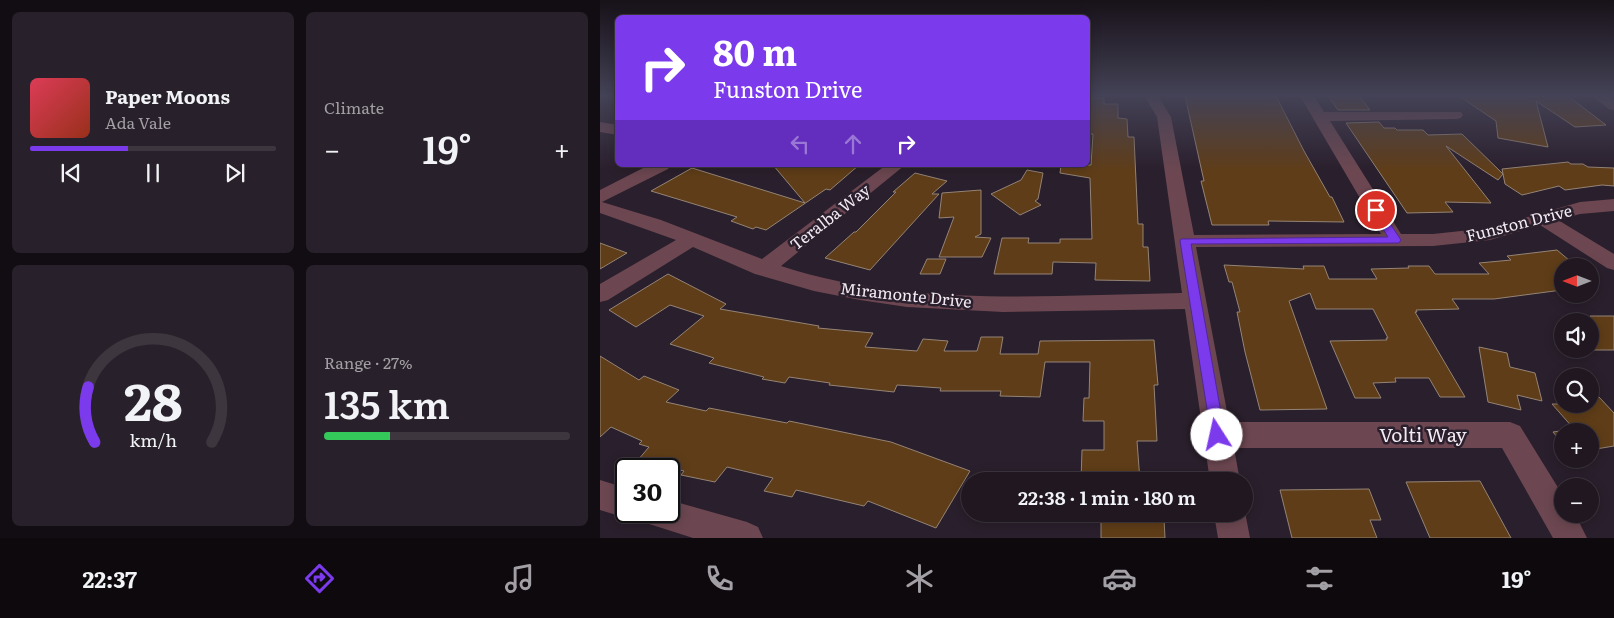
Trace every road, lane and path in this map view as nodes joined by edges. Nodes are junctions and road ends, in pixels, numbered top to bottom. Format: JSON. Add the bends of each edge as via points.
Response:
{"nodes":[{"id":1,"x":1165,"y":121,"type":"edge"},
{"id":2,"x":1323,"y":121,"type":"edge"},
{"id":3,"x":600,"y":127,"type":"edge"},
{"id":4,"x":615,"y":130,"type":"edge"},
{"id":5,"x":658,"y":167,"type":"edge"},
{"id":6,"x":894,"y":167,"type":"edge"},
{"id":7,"x":600,"y":197,"type":"edge"},
{"id":8,"x":1614,"y":205,"type":"edge"},
{"id":9,"x":600,"y":207,"type":"edge"},
{"id":10,"x":1542,"y":218,"type":"junction"},
{"id":11,"x":692,"y":239,"type":"junction"},
{"id":12,"x":1395,"y":240,"type":"junction"},
{"id":13,"x":1185,"y":241,"type":"junction"},
{"id":14,"x":1614,"y":263,"type":"edge"},
{"id":15,"x":763,"y":269,"type":"junction"},
{"id":16,"x":600,"y":294,"type":"edge"},
{"id":17,"x":1195,"y":301,"type":"junction"},
{"id":18,"x":1217,"y":435,"type":"junction"},
{"id":19,"x":1223,"y":472,"type":"edge"},
{"id":20,"x":680,"y":519,"type":"edge"},
{"id":21,"x":1231,"y":522,"type":"edge"},
{"id":22,"x":747,"y":538,"type":"edge"},
{"id":23,"x":1234,"y":538,"type":"edge"},
{"id":24,"x":1571,"y":538,"type":"edge"}],
"edges":[{"from":1,"to":13,"type":"street"},
{"from":2,"to":12,"type":"street"},
{"from":3,"to":4,"type":"street"},
{"from":5,"to":7,"type":"street"},
{"from":6,"to":15,"type":"street","name":"Teralba Way"},
{"from":8,"to":10,"type":"street","name":"Funston Drive","via":[[1580,208]]},
{"from":9,"to":11,"type":"street","name":"Miramonte Drive"},
{"from":10,"to":12,"type":"street","name":"Funston Drive","via":[[1490,234]]},
{"from":10,"to":14,"type":"street"},
{"from":11,"to":15,"type":"street","name":"Miramonte Drive"},
{"from":11,"to":16,"type":"street"},
{"from":12,"to":13,"type":"street","name":"Funston Drive"},
{"from":13,"to":17,"type":"street"},
{"from":15,"to":17,"type":"street","name":"Miramonte Drive","via":[[814,284],[874,295],[939,301]]},
{"from":17,"to":18,"type":"street"},
{"from":18,"to":19,"type":"street"},
{"from":18,"to":24,"type":"street","name":"Volti Way","via":[[1510,435]]},
{"from":20,"to":22,"type":"street"},
{"from":21,"to":23,"type":"street"}]}
